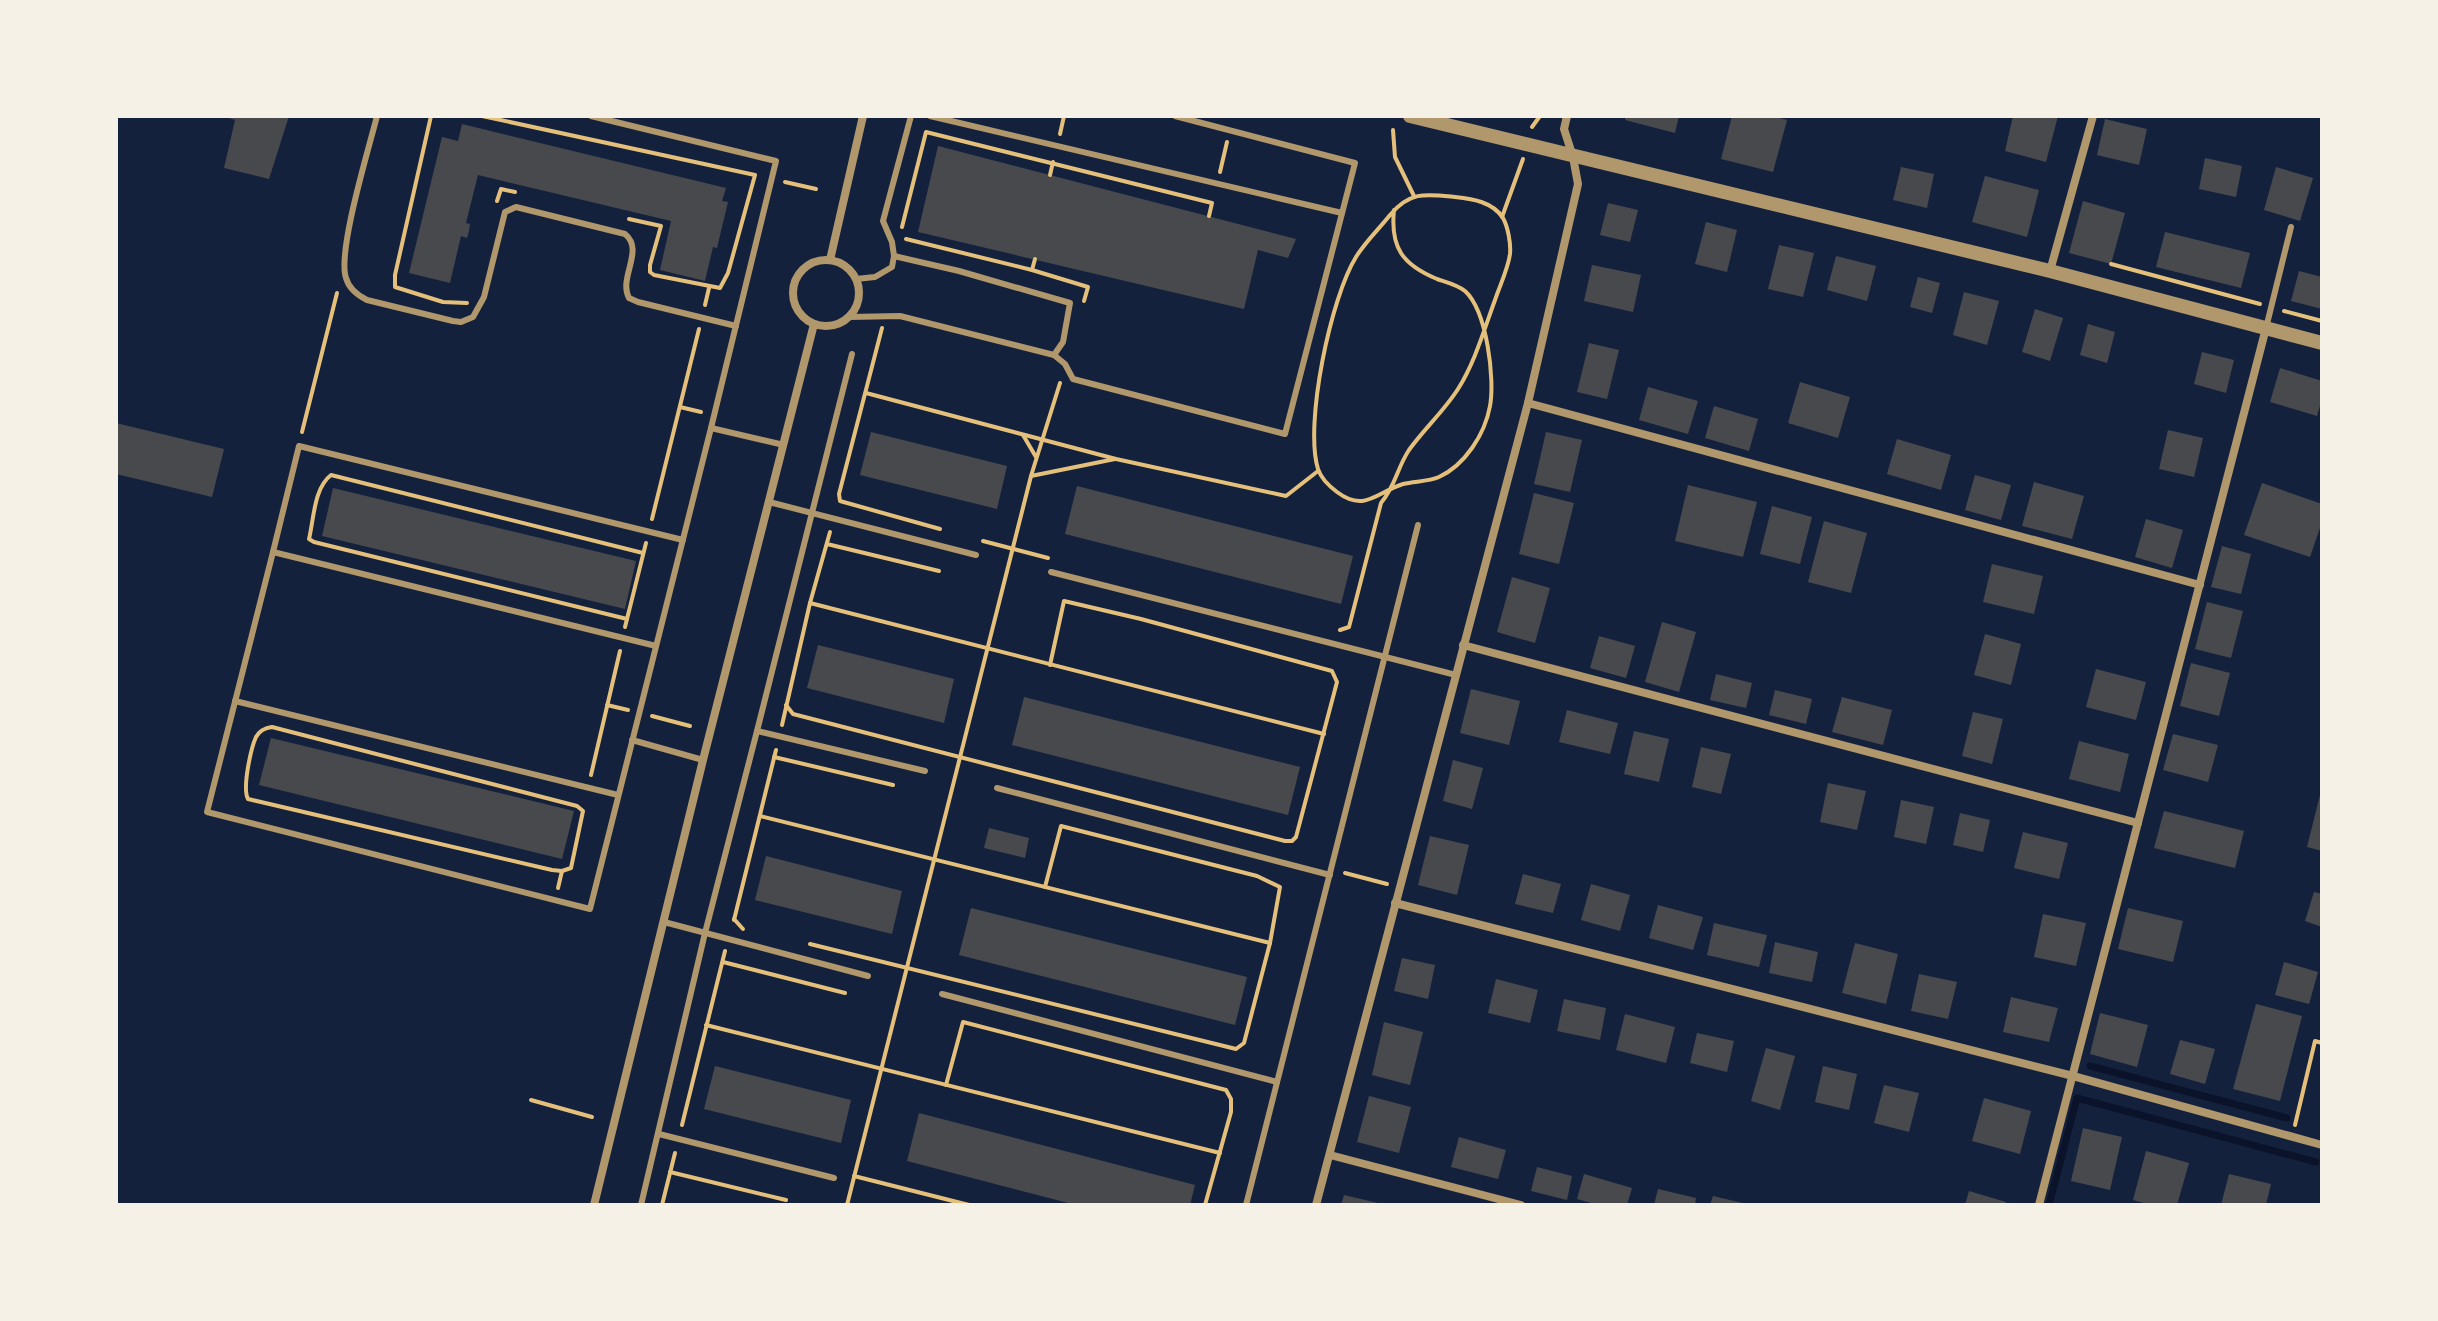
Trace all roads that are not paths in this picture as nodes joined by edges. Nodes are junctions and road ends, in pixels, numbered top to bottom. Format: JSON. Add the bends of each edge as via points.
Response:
{"nodes":[{"id":1,"x":377,"y":116,"type":"edge"},
{"id":2,"x":591,"y":116,"type":"edge"},
{"id":3,"x":863,"y":116,"type":"edge"},
{"id":4,"x":911,"y":116,"type":"edge"},
{"id":5,"x":930,"y":116,"type":"edge"},
{"id":6,"x":1175,"y":116,"type":"edge"},
{"id":7,"x":1410,"y":116,"type":"edge"},
{"id":8,"x":1567,"y":116,"type":"edge"},
{"id":9,"x":2093,"y":116,"type":"edge"},
{"id":10,"x":1573,"y":157,"type":"junction"},
{"id":11,"x":1342,"y":213,"type":"junction"},
{"id":12,"x":2291,"y":227,"type":"dead end"},
{"id":13,"x":894,"y":256,"type":"junction"},
{"id":14,"x":830,"y":260,"type":"junction"},
{"id":15,"x":2050,"y":271,"type":"junction"},
{"id":16,"x":856,"y":279,"type":"junction"},
{"id":17,"x":849,"y":317,"type":"junction"},
{"id":18,"x":814,"y":324,"type":"junction"},
{"id":19,"x":736,"y":326,"type":"junction"},
{"id":20,"x":2266,"y":328,"type":"junction"},
{"id":21,"x":2322,"y":343,"type":"edge"},
{"id":22,"x":852,"y":354,"type":"dead end"},
{"id":23,"x":1054,"y":355,"type":"junction"},
{"id":24,"x":1528,"y":403,"type":"junction"},
{"id":25,"x":711,"y":428,"type":"junction"},
{"id":26,"x":784,"y":445,"type":"junction"},
{"id":27,"x":769,"y":502,"type":"junction"},
{"id":28,"x":812,"y":513,"type":"junction"},
{"id":29,"x":1418,"y":525,"type":"dead end"},
{"id":30,"x":683,"y":540,"type":"junction"},
{"id":31,"x":273,"y":552,"type":"junction"},
{"id":32,"x":976,"y":555,"type":"dead end"},
{"id":33,"x":1051,"y":572,"type":"dead end"},
{"id":34,"x":2200,"y":585,"type":"junction"},
{"id":35,"x":1463,"y":645,"type":"junction"},
{"id":36,"x":656,"y":646,"type":"junction"},
{"id":37,"x":1385,"y":657,"type":"junction"},
{"id":38,"x":1456,"y":675,"type":"junction"},
{"id":39,"x":235,"y":701,"type":"junction"},
{"id":40,"x":757,"y":731,"type":"junction"},
{"id":41,"x":632,"y":740,"type":"junction"},
{"id":42,"x":703,"y":760,"type":"junction"},
{"id":43,"x":925,"y":771,"type":"dead end"},
{"id":44,"x":997,"y":788,"type":"dead end"},
{"id":45,"x":618,"y":795,"type":"junction"},
{"id":46,"x":2138,"y":823,"type":"junction"},
{"id":47,"x":1330,"y":872,"type":"junction"},
{"id":48,"x":1395,"y":903,"type":"junction"},
{"id":49,"x":664,"y":922,"type":"junction"},
{"id":50,"x":705,"y":933,"type":"junction"},
{"id":51,"x":868,"y":976,"type":"dead end"},
{"id":52,"x":942,"y":994,"type":"dead end"},
{"id":53,"x":2073,"y":1076,"type":"junction"},
{"id":54,"x":1277,"y":1082,"type":"junction"},
{"id":55,"x":659,"y":1134,"type":"junction"},
{"id":56,"x":2322,"y":1145,"type":"edge"},
{"id":57,"x":1330,"y":1155,"type":"junction"},
{"id":58,"x":834,"y":1178,"type":"dead end"},
{"id":59,"x":594,"y":1205,"type":"edge"},
{"id":60,"x":641,"y":1205,"type":"edge"},
{"id":61,"x":1246,"y":1205,"type":"edge"},
{"id":62,"x":1316,"y":1205,"type":"edge"},
{"id":63,"x":1521,"y":1205,"type":"edge"},
{"id":64,"x":2039,"y":1205,"type":"edge"}],
"edges":[{"from":1,"to":19,"type":"lane","via":[[343,267],[351,288],[367,300],[468,321],[484,297],[505,212],[511,207],[625,234],[633,247],[625,288],[629,298]]},
{"from":2,"to":19,"type":"lane","via":[[776,161]]},
{"from":3,"to":14,"type":"street"},
{"from":4,"to":13,"type":"lane","via":[[883,221]]},
{"from":5,"to":11,"type":"lane"},
{"from":6,"to":11,"type":"lane","via":[[1355,163]]},
{"from":7,"to":10,"type":"street"},
{"from":8,"to":10,"type":"street","via":[[1564,129]]},
{"from":9,"to":15,"type":"street"},
{"from":10,"to":15,"type":"street"},
{"from":10,"to":24,"type":"street","via":[[1578,184]]},
{"from":11,"to":23,"type":"lane","via":[[1285,434],[1073,379]]},
{"from":12,"to":20,"type":"lane"},
{"from":13,"to":16,"type":"lane","via":[[892,267],[875,277]]},
{"from":13,"to":23,"type":"lane","via":[[1070,303],[1063,342]]},
{"from":14,"to":16,"type":"street"},
{"from":14,"to":18,"type":"street","via":[[805,268],[794,284],[795,304]]},
{"from":15,"to":20,"type":"street"},
{"from":16,"to":17,"type":"street","via":[[858,299]]},
{"from":17,"to":18,"type":"street","via":[[833,326]]},
{"from":17,"to":23,"type":"lane","via":[[900,316]]},
{"from":18,"to":26,"type":"street"},
{"from":19,"to":25,"type":"lane"},
{"from":20,"to":21,"type":"street"},
{"from":20,"to":34,"type":"street"},
{"from":22,"to":28,"type":"lane"},
{"from":24,"to":34,"type":"street"},
{"from":24,"to":35,"type":"street"},
{"from":25,"to":26,"type":"lane"},
{"from":25,"to":30,"type":"lane"},
{"from":26,"to":27,"type":"street"},
{"from":27,"to":28,"type":"lane"},
{"from":27,"to":42,"type":"street"},
{"from":28,"to":32,"type":"lane"},
{"from":28,"to":40,"type":"lane"},
{"from":29,"to":37,"type":"lane"},
{"from":30,"to":31,"type":"lane","via":[[299,446]]},
{"from":30,"to":36,"type":"lane"},
{"from":31,"to":36,"type":"lane"},
{"from":31,"to":39,"type":"lane"},
{"from":33,"to":37,"type":"lane"},
{"from":34,"to":46,"type":"street"},
{"from":35,"to":38,"type":"street"},
{"from":35,"to":46,"type":"street"},
{"from":36,"to":41,"type":"lane"},
{"from":37,"to":38,"type":"lane"},
{"from":37,"to":47,"type":"lane"},
{"from":38,"to":48,"type":"street"},
{"from":39,"to":45,"type":"lane"},
{"from":39,"to":45,"type":"lane","via":[[207,812],[590,909]]},
{"from":40,"to":43,"type":"lane"},
{"from":40,"to":50,"type":"lane"},
{"from":41,"to":42,"type":"lane"},
{"from":41,"to":45,"type":"lane"},
{"from":42,"to":49,"type":"street"},
{"from":44,"to":47,"type":"lane"},
{"from":46,"to":53,"type":"street"},
{"from":47,"to":54,"type":"lane"},
{"from":48,"to":53,"type":"street"},
{"from":48,"to":57,"type":"street"},
{"from":49,"to":50,"type":"lane"},
{"from":49,"to":59,"type":"street"},
{"from":50,"to":51,"type":"lane"},
{"from":50,"to":55,"type":"lane"},
{"from":52,"to":54,"type":"lane"},
{"from":53,"to":56,"type":"street"},
{"from":53,"to":64,"type":"street"},
{"from":54,"to":61,"type":"lane"},
{"from":55,"to":58,"type":"lane"},
{"from":55,"to":60,"type":"lane"},
{"from":57,"to":62,"type":"street"},
{"from":57,"to":63,"type":"street"}]}
